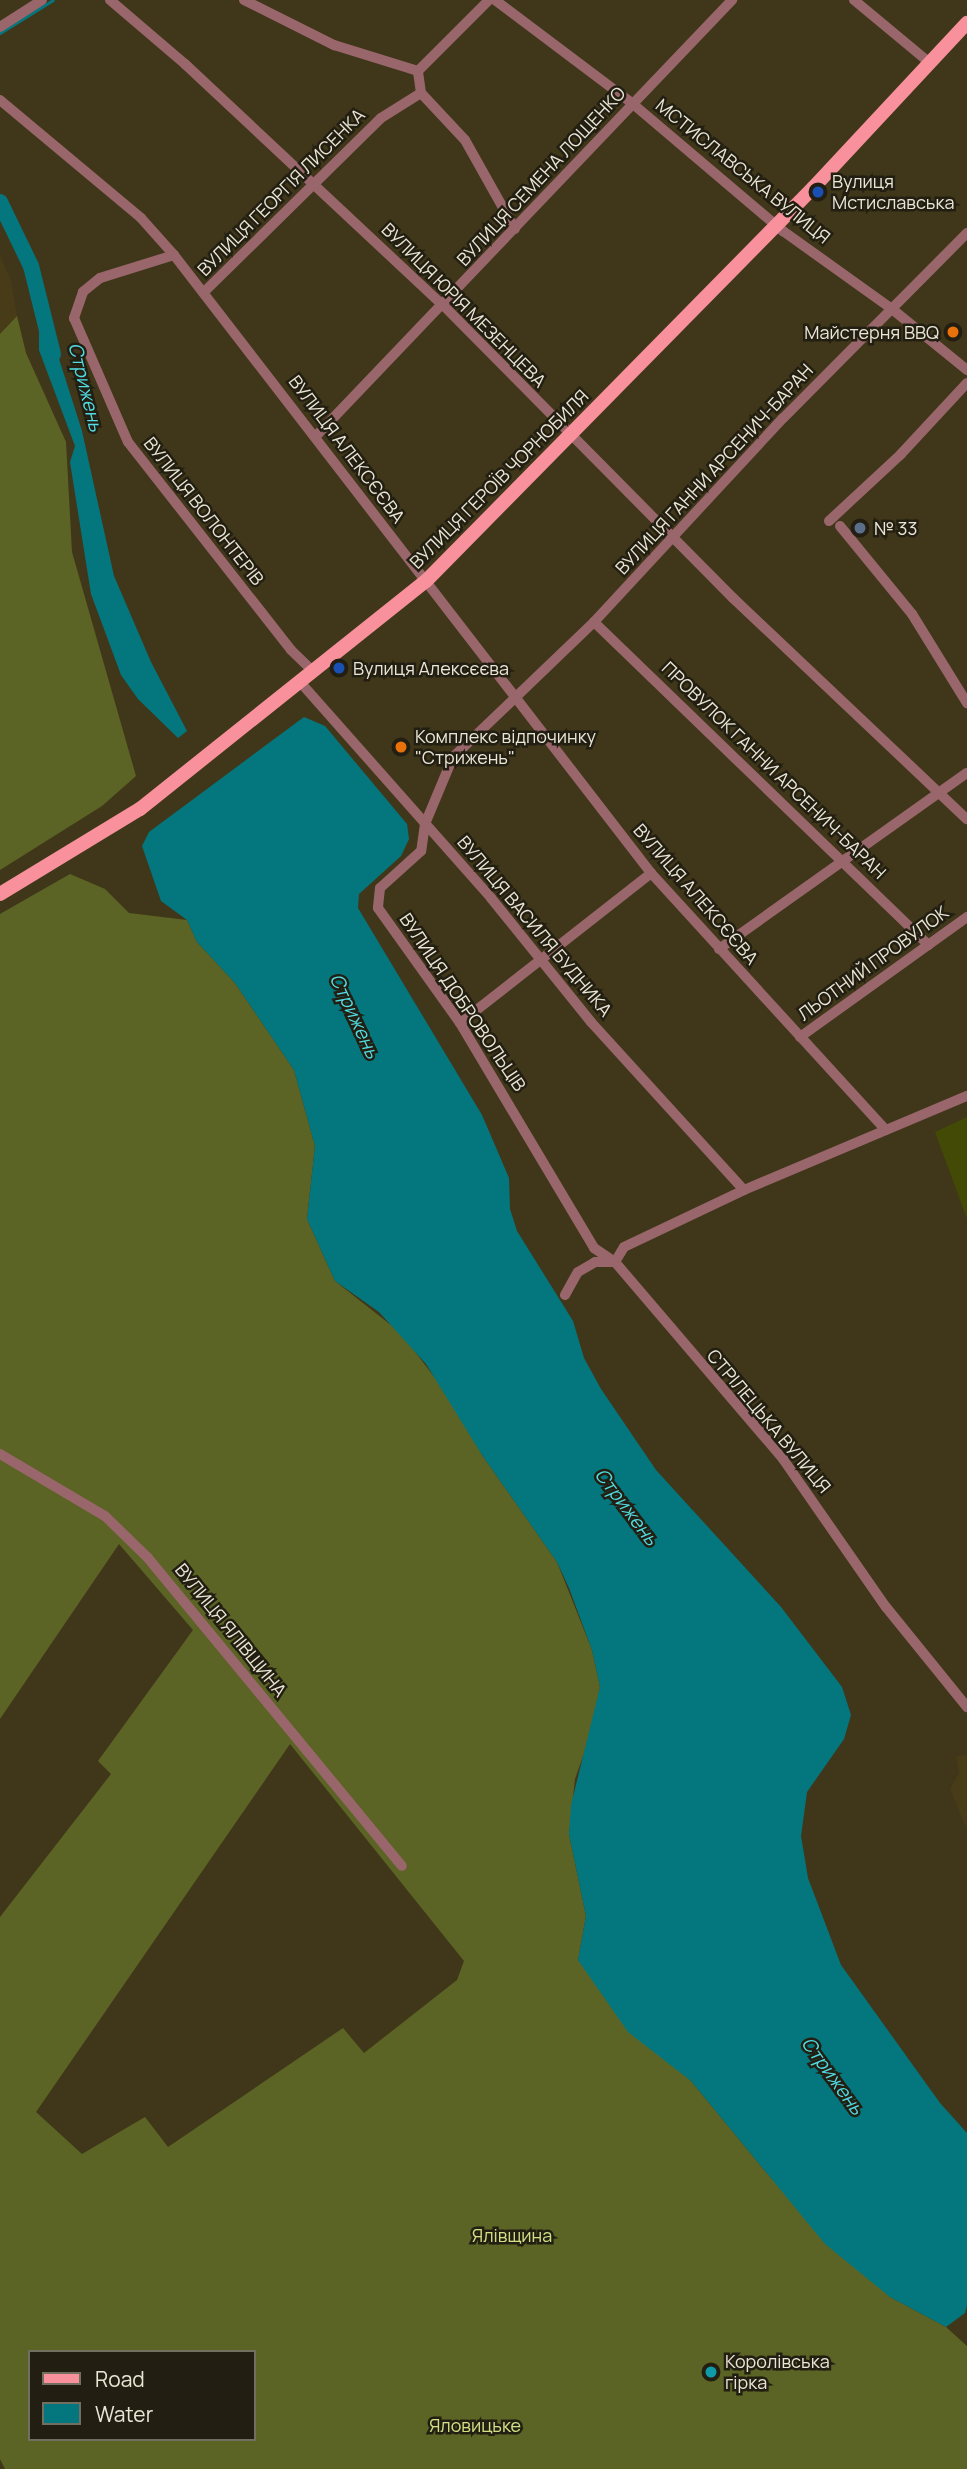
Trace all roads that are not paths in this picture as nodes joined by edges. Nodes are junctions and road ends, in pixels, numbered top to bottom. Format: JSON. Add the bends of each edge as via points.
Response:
{"nodes":[{"id":1,"x":41,"y":0,"type":"edge"},
{"id":2,"x":110,"y":0,"type":"edge"},
{"id":3,"x":244,"y":0,"type":"edge"},
{"id":4,"x":489,"y":0,"type":"edge"},
{"id":5,"x":495,"y":0,"type":"edge"},
{"id":6,"x":732,"y":0,"type":"edge"},
{"id":7,"x":854,"y":0,"type":"edge"},
{"id":8,"x":967,"y":23,"type":"edge"},
{"id":9,"x":0,"y":27,"type":"edge"},
{"id":10,"x":930,"y":63,"type":"junction"},
{"id":11,"x":418,"y":71,"type":"junction"},
{"id":12,"x":421,"y":93,"type":"junction"},
{"id":13,"x":0,"y":100,"type":"edge"},
{"id":14,"x":633,"y":104,"type":"junction"},
{"id":15,"x":315,"y":184,"type":"junction"},
{"id":16,"x":776,"y":225,"type":"junction"},
{"id":17,"x":515,"y":229,"type":"junction"},
{"id":18,"x":967,"y":233,"type":"edge"},
{"id":19,"x":174,"y":255,"type":"junction"},
{"id":20,"x":204,"y":292,"type":"junction"},
{"id":21,"x":444,"y":306,"type":"junction"},
{"id":22,"x":892,"y":309,"type":"junction"},
{"id":23,"x":967,"y":370,"type":"edge"},
{"id":24,"x":967,"y":383,"type":"edge"},
{"id":25,"x":570,"y":434,"type":"junction"},
{"id":26,"x":316,"y":436,"type":"junction"},
{"id":27,"x":674,"y":538,"type":"junction"},
{"id":28,"x":426,"y":581,"type":"junction"},
{"id":29,"x":594,"y":622,"type":"junction"},
{"id":30,"x":314,"y":672,"type":"junction"},
{"id":31,"x":301,"y":683,"type":"junction"},
{"id":32,"x":516,"y":700,"type":"junction"},
{"id":33,"x":967,"y":703,"type":"edge"},
{"id":34,"x":967,"y":773,"type":"edge"},
{"id":35,"x":939,"y":792,"type":"junction"},
{"id":36,"x":967,"y":819,"type":"edge"},
{"id":37,"x":425,"y":824,"type":"junction"},
{"id":38,"x":844,"y":860,"type":"junction"},
{"id":39,"x":651,"y":873,"type":"junction"},
{"id":40,"x":0,"y":894,"type":"edge"},
{"id":41,"x":967,"y":917,"type":"edge"},
{"id":42,"x":929,"y":945,"type":"junction"},
{"id":43,"x":719,"y":949,"type":"junction"},
{"id":44,"x":542,"y":960,"type":"junction"},
{"id":45,"x":460,"y":1023,"type":"junction"},
{"id":46,"x":800,"y":1037,"type":"junction"},
{"id":47,"x":967,"y":1096,"type":"edge"},
{"id":48,"x":886,"y":1130,"type":"junction"},
{"id":49,"x":744,"y":1190,"type":"junction"},
{"id":50,"x":615,"y":1262,"type":"junction"},
{"id":51,"x":565,"y":1295,"type":"dead end"},
{"id":52,"x":0,"y":1454,"type":"edge"},
{"id":53,"x":967,"y":1707,"type":"edge"},
{"id":54,"x":402,"y":1866,"type":"dead end"}],
"edges":[{"from":1,"to":9,"type":"street"},
{"from":2,"to":15,"type":"street","name":"ВУЛИЦЯ ЮРІЯ МЕЗЕНЦЕВА"},
{"from":3,"to":11,"type":"street","via":[[334,45]]},
{"from":4,"to":11,"type":"street"},
{"from":5,"to":14,"type":"street","name":"МСТИСЛАВСЬКА ВУЛИЦЯ"},
{"from":6,"to":14,"type":"street","name":"ВУЛИЦЯ СЕМЕНА ЛОЩЕНКО"},
{"from":7,"to":10,"type":"street"},
{"from":8,"to":10,"type":"main road","name":"ВУЛИЦЯ ГЕРОЇВ ЧОРНОБИЛЯ"},
{"from":10,"to":16,"type":"main road","name":"ВУЛИЦЯ ГЕРОЇВ ЧОРНОБИЛЯ"},
{"from":11,"to":12,"type":"street"},
{"from":12,"to":15,"type":"street","name":"ВУЛИЦЯ ГЕОРГІЯ ЛИСЕНКА","via":[[381,118]]},
{"from":12,"to":17,"type":"street","via":[[465,140]]},
{"from":13,"to":19,"type":"street","name":"ВУЛИЦЯ АЛЕКСЄЄВА","via":[[141,218]]},
{"from":14,"to":16,"type":"street","name":"МСТИСЛАВСЬКА ВУЛИЦЯ"},
{"from":14,"to":17,"type":"street","name":"ВУЛИЦЯ СЕМЕНА ЛОЩЕНКО"},
{"from":15,"to":20,"type":"street","name":"ВУЛИЦЯ ГЕОРГІЯ ЛИСЕНКА"},
{"from":15,"to":21,"type":"street","name":"ВУЛИЦЯ ЮРІЯ МЕЗЕНЦЕВА"},
{"from":16,"to":22,"type":"street","name":"МСТИСЛАВСЬКА ВУЛИЦЯ"},
{"from":16,"to":25,"type":"main road","name":"ВУЛИЦЯ ГЕРОЇВ ЧОРНОБИЛЯ"},
{"from":17,"to":21,"type":"street","name":"ВУЛИЦЯ СЕМЕНА ЛОЩЕНКО"},
{"from":18,"to":22,"type":"street","name":"ВУЛИЦЯ ГАННИ АРСЕНИЧ-БАРАН"},
{"from":19,"to":20,"type":"street","name":"ВУЛИЦЯ АЛЕКСЄЄВА"},
{"from":19,"to":30,"type":"street","name":"ВУЛИЦЯ ВОЛОНТЕРІВ","via":[[100,278],[83,292],[74,318],[128,442],[291,650]]},
{"from":20,"to":26,"type":"street","name":"ВУЛИЦЯ АЛЕКСЄЄВА"},
{"from":21,"to":25,"type":"street","name":"ВУЛИЦЯ ЮРІЯ МЕЗЕНЦЕВА"},
{"from":21,"to":26,"type":"street","name":"ВУЛИЦЯ СЕМЕНА ЛОЩЕНКО"},
{"from":22,"to":23,"type":"street","name":"МСТИСЛАВСЬКА ВУЛИЦЯ"},
{"from":22,"to":27,"type":"street","name":"ВУЛИЦЯ ГАННИ АРСЕНИЧ-БАРАН","via":[[783,418]]},
{"from":24,"to":33,"type":"street","via":[[835,523],[912,614]]},
{"from":25,"to":27,"type":"street","name":"ВУЛИЦЯ ЮРІЯ МЕЗЕНЦЕВА"},
{"from":25,"to":28,"type":"main road","name":"ВУЛИЦЯ ГЕРОЇВ ЧОРНОБИЛЯ"},
{"from":26,"to":28,"type":"street","name":"ВУЛИЦЯ АЛЕКСЄЄВА"},
{"from":27,"to":29,"type":"street","name":"ВУЛИЦЯ ГАННИ АРСЕНИЧ-БАРАН"},
{"from":27,"to":35,"type":"street","name":"ВУЛИЦЯ ЮРІЯ МЕЗЕНЦЕВА"},
{"from":28,"to":30,"type":"main road","name":"ВУЛИЦЯ ГЕРОЇВ ЧОРНОБИЛЯ"},
{"from":28,"to":32,"type":"street","name":"ВУЛИЦЯ АЛЕКСЄЄВА"},
{"from":29,"to":32,"type":"street","name":"ВУЛИЦЯ ГАННИ АРСЕНИЧ-БАРАН"},
{"from":29,"to":38,"type":"street","name":"ПРОВУЛОК ГАННИ АРСЕНИЧ-БАРАН"},
{"from":30,"to":31,"type":"main road","name":"ВУЛИЦЯ ГЕРОЇВ ЧОРНОБИЛЯ"},
{"from":31,"to":37,"type":"street","name":"ВУЛИЦЯ ВАСИЛЯ БУДНИКА"},
{"from":31,"to":40,"type":"main road","name":"ВУЛИЦЯ ГЕРОЇВ ЧОРНОБИЛЯ","via":[[140,809]]},
{"from":32,"to":37,"type":"street","name":"ВУЛИЦЯ ДОБРОВОЛЬЦІВ","via":[[453,757]]},
{"from":32,"to":39,"type":"street","name":"ВУЛИЦЯ АЛЕКСЄЄВА"},
{"from":34,"to":35,"type":"street"},
{"from":35,"to":36,"type":"street","name":"ВУЛИЦЯ ЮРІЯ МЕЗЕНЦЕВА"},
{"from":35,"to":38,"type":"street"},
{"from":37,"to":44,"type":"street","name":"ВУЛИЦЯ ВАСИЛЯ БУДНИКА"},
{"from":37,"to":45,"type":"street","name":"ВУЛИЦЯ ДОБРОВОЛЬЦІВ","via":[[421,851],[380,887],[378,908]]},
{"from":38,"to":42,"type":"street","name":"ПРОВУЛОК ГАННИ АРСЕНИЧ-БАРАН"},
{"from":38,"to":43,"type":"street"},
{"from":39,"to":43,"type":"street","name":"ВУЛИЦЯ АЛЕКСЄЄВА"},
{"from":39,"to":44,"type":"street"},
{"from":41,"to":42,"type":"street","name":"ЛЬОТНИЙ ПРОВУЛОК"},
{"from":42,"to":46,"type":"street","name":"ЛЬОТНИЙ ПРОВУЛОК"},
{"from":43,"to":46,"type":"street","name":"ВУЛИЦЯ АЛЕКСЄЄВА"},
{"from":44,"to":45,"type":"street"},
{"from":44,"to":49,"type":"street","name":"ВУЛИЦЯ ВАСИЛЯ БУДНИКА","via":[[582,1012]]},
{"from":45,"to":50,"type":"street","name":"ВУЛИЦЯ ДОБРОВОЛЬЦІВ","via":[[594,1248]]},
{"from":46,"to":48,"type":"street","name":"ВУЛИЦЯ АЛЕКСЄЄВА"},
{"from":47,"to":48,"type":"street"},
{"from":48,"to":49,"type":"street"},
{"from":49,"to":50,"type":"street","via":[[624,1247]]},
{"from":50,"to":51,"type":"street","via":[[595,1262],[578,1272]]},
{"from":50,"to":53,"type":"street","name":"СТРІЛЕЦЬКА ВУЛИЦЯ","via":[[726,1398],[783,1459],[886,1607]]},
{"from":52,"to":54,"type":"street","name":"ВУЛИЦЯ ЯЛІВЩИНА","via":[[105,1516],[129,1538]]}]}
